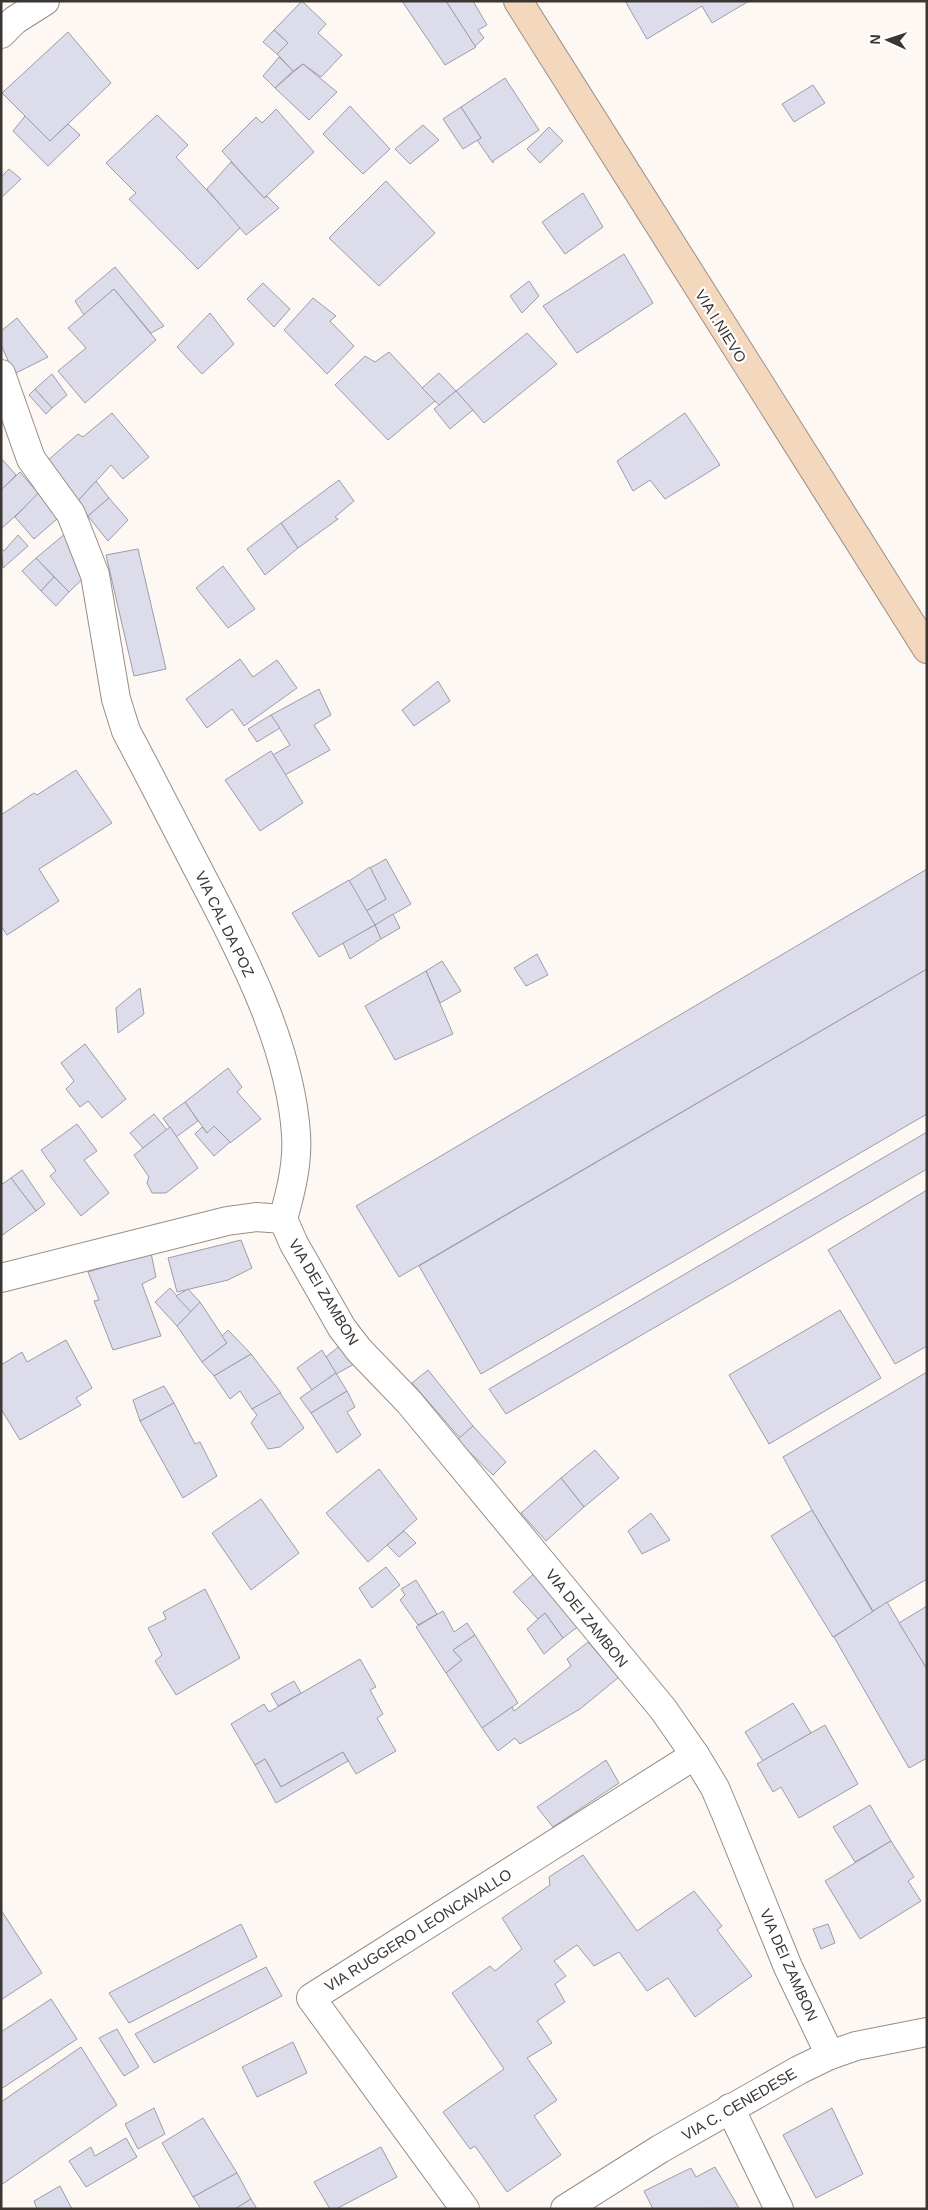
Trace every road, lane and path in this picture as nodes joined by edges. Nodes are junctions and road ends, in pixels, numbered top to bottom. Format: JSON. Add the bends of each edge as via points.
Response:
{"nodes":[{"id":1,"x":45,"y":1,"type":"edge"},
{"id":2,"x":518,"y":1,"type":"edge"},
{"id":3,"x":1,"y":34,"type":"edge"},
{"id":4,"x":1,"y":374,"type":"edge"},
{"id":5,"x":927,"y":649,"type":"edge"},
{"id":6,"x":283,"y":1219,"type":"junction"},
{"id":7,"x":1,"y":1278,"type":"edge"},
{"id":8,"x":695,"y":1755,"type":"junction"},
{"id":9,"x":927,"y":2032,"type":"edge"},
{"id":10,"x":830,"y":2054,"type":"junction"},
{"id":11,"x":730,"y":2108,"type":"junction"},
{"id":12,"x":465,"y":2209,"type":"edge"},
{"id":13,"x":565,"y":2209,"type":"edge"},
{"id":14,"x":779,"y":2209,"type":"edge"}],
"edges":[{"from":1,"to":3,"type":"street","via":[[15,20]]},
{"from":2,"to":5,"type":"street","name":"VIA I.NIEVO"},
{"from":4,"to":6,"type":"street","name":"VIA CAL DA POZ","via":[[31,459],[71,514],[89,555],[116,699],[126,731],[251,975],[280,1055],[293,1106],[296,1135],[292,1190]]},
{"from":6,"to":7,"type":"street","via":[[227,1221]]},
{"from":6,"to":8,"type":"street","name":"VIA DEI ZAMBON","via":[[337,1320],[359,1350],[409,1402],[662,1709]]},
{"from":8,"to":10,"type":"street","name":"VIA DEI ZAMBON","via":[[715,1788],[788,1967]]},
{"from":8,"to":12,"type":"street","name":"VIA RUGGERO LEONCAVALLO","via":[[311,1998]]},
{"from":9,"to":10,"type":"street","name":"VIA C. CENEDESE","via":[[883,2039]]},
{"from":10,"to":11,"type":"street","name":"VIA C. CENEDESE"},
{"from":11,"to":13,"type":"street","name":"VIA C. CENEDESE"},
{"from":11,"to":14,"type":"street"}]}
